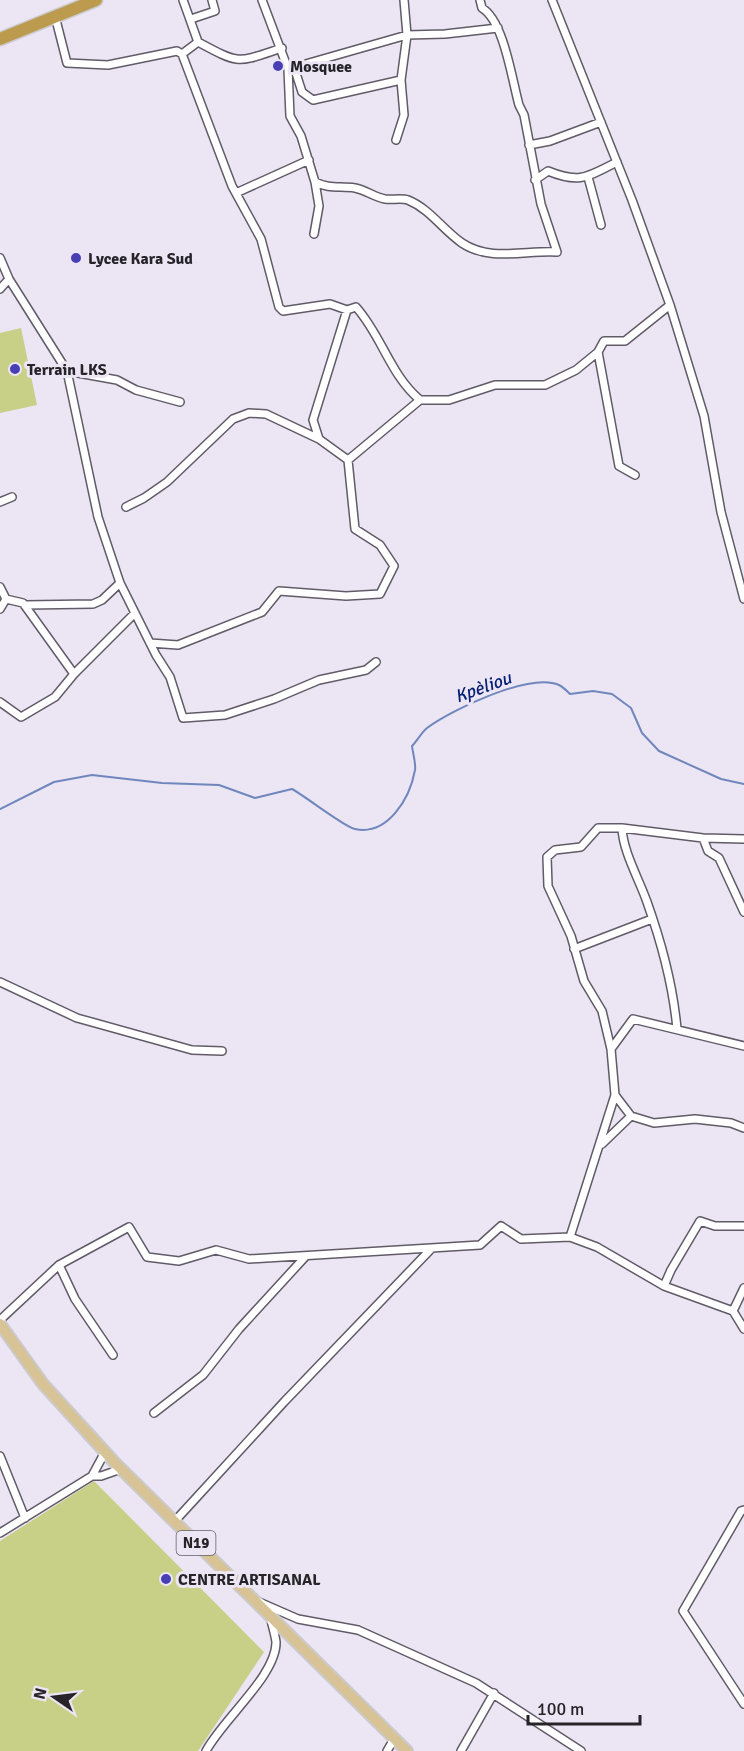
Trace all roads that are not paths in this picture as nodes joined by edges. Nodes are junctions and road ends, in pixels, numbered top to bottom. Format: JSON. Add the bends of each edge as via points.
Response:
{"nodes":[{"id":1,"x":183,"y":0,"type":"edge"},
{"id":2,"x":212,"y":0,"type":"edge"},
{"id":3,"x":262,"y":0,"type":"edge"},
{"id":4,"x":404,"y":0,"type":"edge"},
{"id":5,"x":480,"y":0,"type":"edge"},
{"id":6,"x":552,"y":0,"type":"edge"},
{"id":7,"x":87,"y":2,"type":"edge"},
{"id":8,"x":55,"y":16,"type":"junction"},
{"id":9,"x":191,"y":19,"type":"junction"},
{"id":10,"x":498,"y":28,"type":"junction"},
{"id":11,"x":407,"y":35,"type":"junction"},
{"id":12,"x":0,"y":39,"type":"edge"},
{"id":13,"x":198,"y":42,"type":"junction"},
{"id":14,"x":282,"y":48,"type":"junction"},
{"id":15,"x":182,"y":54,"type":"junction"},
{"id":16,"x":291,"y":68,"type":"junction"},
{"id":17,"x":401,"y":80,"type":"junction"},
{"id":18,"x":601,"y":122,"type":"junction"},
{"id":19,"x":396,"y":140,"type":"dead end"},
{"id":20,"x":529,"y":145,"type":"junction"},
{"id":21,"x":309,"y":160,"type":"junction"},
{"id":22,"x":617,"y":162,"type":"junction"},
{"id":23,"x":588,"y":177,"type":"junction"},
{"id":24,"x":535,"y":180,"type":"junction"},
{"id":25,"x":315,"y":182,"type":"junction"},
{"id":26,"x":236,"y":193,"type":"junction"},
{"id":27,"x":601,"y":225,"type":"dead end"},
{"id":28,"x":314,"y":234,"type":"dead end"},
{"id":29,"x":0,"y":258,"type":"edge"},
{"id":30,"x":9,"y":279,"type":"junction"},
{"id":31,"x":0,"y":289,"type":"edge"},
{"id":32,"x":670,"y":305,"type":"junction"},
{"id":33,"x":347,"y":310,"type":"junction"},
{"id":34,"x":598,"y":352,"type":"junction"},
{"id":35,"x":67,"y":371,"type":"junction"},
{"id":36,"x":420,"y":400,"type":"junction"},
{"id":37,"x":180,"y":402,"type":"dead end"},
{"id":38,"x":319,"y":439,"type":"junction"},
{"id":39,"x":348,"y":460,"type":"junction"},
{"id":40,"x":635,"y":475,"type":"dead end"},
{"id":41,"x":12,"y":497,"type":"dead end"},
{"id":42,"x":0,"y":502,"type":"edge"},
{"id":43,"x":126,"y":507,"type":"dead end"},
{"id":44,"x":120,"y":583,"type":"junction"},
{"id":45,"x":0,"y":587,"type":"edge"},
{"id":46,"x":6,"y":599,"type":"junction"},
{"id":47,"x":744,"y":599,"type":"edge"},
{"id":48,"x":25,"y":605,"type":"junction"},
{"id":49,"x":0,"y":609,"type":"edge"},
{"id":50,"x":135,"y":613,"type":"junction"},
{"id":51,"x":150,"y":644,"type":"junction"},
{"id":52,"x":376,"y":662,"type":"dead end"},
{"id":53,"x":74,"y":674,"type":"junction"},
{"id":54,"x":0,"y":702,"type":"edge"},
{"id":55,"x":622,"y":828,"type":"junction"},
{"id":56,"x":703,"y":838,"type":"junction"},
{"id":57,"x":744,"y":839,"type":"edge"},
{"id":58,"x":744,"y":912,"type":"edge"},
{"id":59,"x":652,"y":919,"type":"junction"},
{"id":60,"x":574,"y":949,"type":"junction"},
{"id":61,"x":0,"y":982,"type":"edge"},
{"id":62,"x":677,"y":1029,"type":"junction"},
{"id":63,"x":744,"y":1046,"type":"edge"},
{"id":64,"x":610,"y":1049,"type":"junction"},
{"id":65,"x":222,"y":1051,"type":"dead end"},
{"id":66,"x":615,"y":1095,"type":"junction"},
{"id":67,"x":631,"y":1116,"type":"junction"},
{"id":68,"x":744,"y":1128,"type":"edge"},
{"id":69,"x":602,"y":1144,"type":"junction"},
{"id":70,"x":744,"y":1226,"type":"edge"},
{"id":71,"x":570,"y":1237,"type":"junction"},
{"id":72,"x":431,"y":1249,"type":"junction"},
{"id":73,"x":305,"y":1257,"type":"junction"},
{"id":74,"x":60,"y":1265,"type":"junction"},
{"id":75,"x":664,"y":1286,"type":"junction"},
{"id":76,"x":744,"y":1288,"type":"edge"},
{"id":77,"x":733,"y":1311,"type":"junction"},
{"id":78,"x":0,"y":1322,"type":"edge"},
{"id":79,"x":744,"y":1329,"type":"edge"},
{"id":80,"x":113,"y":1355,"type":"dead end"},
{"id":81,"x":154,"y":1413,"type":"dead end"},
{"id":82,"x":105,"y":1452,"type":"junction"},
{"id":83,"x":0,"y":1456,"type":"edge"},
{"id":84,"x":121,"y":1469,"type":"junction"},
{"id":85,"x":92,"y":1476,"type":"junction"},
{"id":86,"x":744,"y":1510,"type":"edge"},
{"id":87,"x":25,"y":1518,"type":"junction"},
{"id":88,"x":174,"y":1522,"type":"junction"},
{"id":89,"x":0,"y":1533,"type":"edge"},
{"id":90,"x":254,"y":1599,"type":"junction"},
{"id":91,"x":270,"y":1616,"type":"junction"},
{"id":92,"x":494,"y":1693,"type":"junction"},
{"id":93,"x":744,"y":1704,"type":"edge"},
{"id":94,"x":394,"y":1739,"type":"junction"},
{"id":95,"x":206,"y":1751,"type":"edge"},
{"id":96,"x":387,"y":1751,"type":"edge"},
{"id":97,"x":407,"y":1751,"type":"edge"},
{"id":98,"x":461,"y":1751,"type":"edge"},
{"id":99,"x":581,"y":1751,"type":"edge"}],
"edges":[{"from":1,"to":9,"type":"street"},
{"from":2,"to":9,"type":"street","via":[[215,11]]},
{"from":3,"to":14,"type":"street"},
{"from":4,"to":11,"type":"street"},
{"from":5,"to":10,"type":"street"},
{"from":6,"to":18,"type":"street"},
{"from":7,"to":8,"type":"highway"},
{"from":8,"to":12,"type":"highway"},
{"from":8,"to":15,"type":"street","via":[[67,63],[108,65],[177,51]]},
{"from":9,"to":13,"type":"street"},
{"from":10,"to":11,"type":"street"},
{"from":10,"to":20,"type":"street"},
{"from":11,"to":16,"type":"street"},
{"from":11,"to":17,"type":"street"},
{"from":13,"to":14,"type":"street","via":[[239,62]]},
{"from":13,"to":15,"type":"street"},
{"from":14,"to":16,"type":"street"},
{"from":15,"to":26,"type":"street"},
{"from":16,"to":17,"type":"street","via":[[302,92],[314,100]]},
{"from":16,"to":21,"type":"street","via":[[290,116]]},
{"from":17,"to":19,"type":"street","via":[[404,115]]},
{"from":18,"to":20,"type":"street"},
{"from":18,"to":22,"type":"street"},
{"from":20,"to":24,"type":"street"},
{"from":21,"to":25,"type":"street"},
{"from":21,"to":26,"type":"street"},
{"from":22,"to":23,"type":"street"},
{"from":22,"to":32,"type":"street"},
{"from":23,"to":24,"type":"street","via":[[569,180],[548,171]]},
{"from":23,"to":27,"type":"street"},
{"from":24,"to":25,"type":"street","via":[[557,252],[482,252],[463,244],[406,199],[377,197],[355,188],[328,189]]},
{"from":25,"to":28,"type":"street","via":[[319,206]]},
{"from":26,"to":33,"type":"street","via":[[261,239],[281,310],[330,304]]},
{"from":29,"to":30,"type":"street"},
{"from":30,"to":31,"type":"street"},
{"from":30,"to":35,"type":"street"},
{"from":32,"to":34,"type":"street","via":[[625,341],[604,341]]},
{"from":32,"to":47,"type":"street","via":[[704,416],[721,512]]},
{"from":33,"to":36,"type":"street","via":[[356,307],[372,324],[403,386]]},
{"from":33,"to":38,"type":"street","via":[[314,420]]},
{"from":34,"to":36,"type":"street","via":[[576,370],[545,385],[495,385],[449,400]]},
{"from":34,"to":40,"type":"street","via":[[619,466]]},
{"from":35,"to":37,"type":"street","via":[[117,380],[136,390]]},
{"from":35,"to":44,"type":"street","via":[[98,517]]},
{"from":36,"to":39,"type":"street"},
{"from":38,"to":39,"type":"street"},
{"from":38,"to":43,"type":"street","via":[[266,414],[249,413],[233,419],[166,482]]},
{"from":39,"to":51,"type":"street","via":[[355,529],[380,545],[394,566],[380,594],[346,597],[279,591],[262,612],[178,645]]},
{"from":41,"to":42,"type":"street"},
{"from":44,"to":48,"type":"street","via":[[93,604]]},
{"from":44,"to":50,"type":"street"},
{"from":45,"to":46,"type":"street"},
{"from":46,"to":48,"type":"street"},
{"from":46,"to":49,"type":"street"},
{"from":48,"to":53,"type":"street"},
{"from":50,"to":51,"type":"street"},
{"from":50,"to":53,"type":"street"},
{"from":51,"to":52,"type":"street","via":[[170,677],[183,718],[225,715],[319,680],[366,670]]},
{"from":53,"to":54,"type":"street","via":[[55,697],[21,717]]},
{"from":55,"to":56,"type":"street"},
{"from":55,"to":59,"type":"street","via":[[622,841]]},
{"from":55,"to":60,"type":"street","via":[[598,828],[580,847],[555,850],[547,857],[548,886]]},
{"from":56,"to":57,"type":"street"},
{"from":56,"to":58,"type":"street","via":[[708,851],[719,858]]},
{"from":59,"to":60,"type":"street"},
{"from":59,"to":62,"type":"street","via":[[668,967]]},
{"from":60,"to":64,"type":"street","via":[[584,981],[602,1011]]},
{"from":61,"to":65,"type":"street","via":[[77,1018],[192,1050]]},
{"from":62,"to":63,"type":"street"},
{"from":62,"to":64,"type":"street","via":[[633,1018]]},
{"from":64,"to":66,"type":"street"},
{"from":66,"to":67,"type":"street"},
{"from":66,"to":69,"type":"street"},
{"from":67,"to":68,"type":"street","via":[[654,1123],[695,1119]]},
{"from":67,"to":69,"type":"street"},
{"from":69,"to":71,"type":"street"},
{"from":70,"to":75,"type":"street","via":[[715,1226],[700,1221]]},
{"from":71,"to":72,"type":"street","via":[[521,1239],[501,1226],[480,1245]]},
{"from":71,"to":75,"type":"street","via":[[597,1246]]},
{"from":72,"to":73,"type":"street"},
{"from":72,"to":88,"type":"street"},
{"from":73,"to":74,"type":"street","via":[[249,1259],[216,1250],[193,1259],[147,1257],[129,1227]]},
{"from":73,"to":81,"type":"street","via":[[203,1375]]},
{"from":74,"to":78,"type":"street"},
{"from":74,"to":80,"type":"street","via":[[75,1299]]},
{"from":75,"to":77,"type":"street"},
{"from":76,"to":77,"type":"street"},
{"from":77,"to":79,"type":"street"},
{"from":78,"to":82,"type":"main road","number":"N19","via":[[43,1384]]},
{"from":82,"to":84,"type":"main road","number":"N19"},
{"from":82,"to":85,"type":"street"},
{"from":83,"to":87,"type":"street"},
{"from":84,"to":85,"type":"street"},
{"from":84,"to":88,"type":"main road","number":"N19"},
{"from":85,"to":87,"type":"street"},
{"from":86,"to":93,"type":"street","via":[[683,1611]]},
{"from":87,"to":89,"type":"street"},
{"from":88,"to":90,"type":"main road","number":"N19"},
{"from":90,"to":91,"type":"main road","number":"N19"},
{"from":90,"to":92,"type":"street","via":[[298,1619],[358,1630]]},
{"from":91,"to":94,"type":"main road","number":"N19"},
{"from":91,"to":95,"type":"street","via":[[276,1644],[265,1675]]},
{"from":92,"to":98,"type":"street"},
{"from":92,"to":99,"type":"street"},
{"from":94,"to":96,"type":"street"},
{"from":94,"to":97,"type":"main road","number":"N19"}]}
